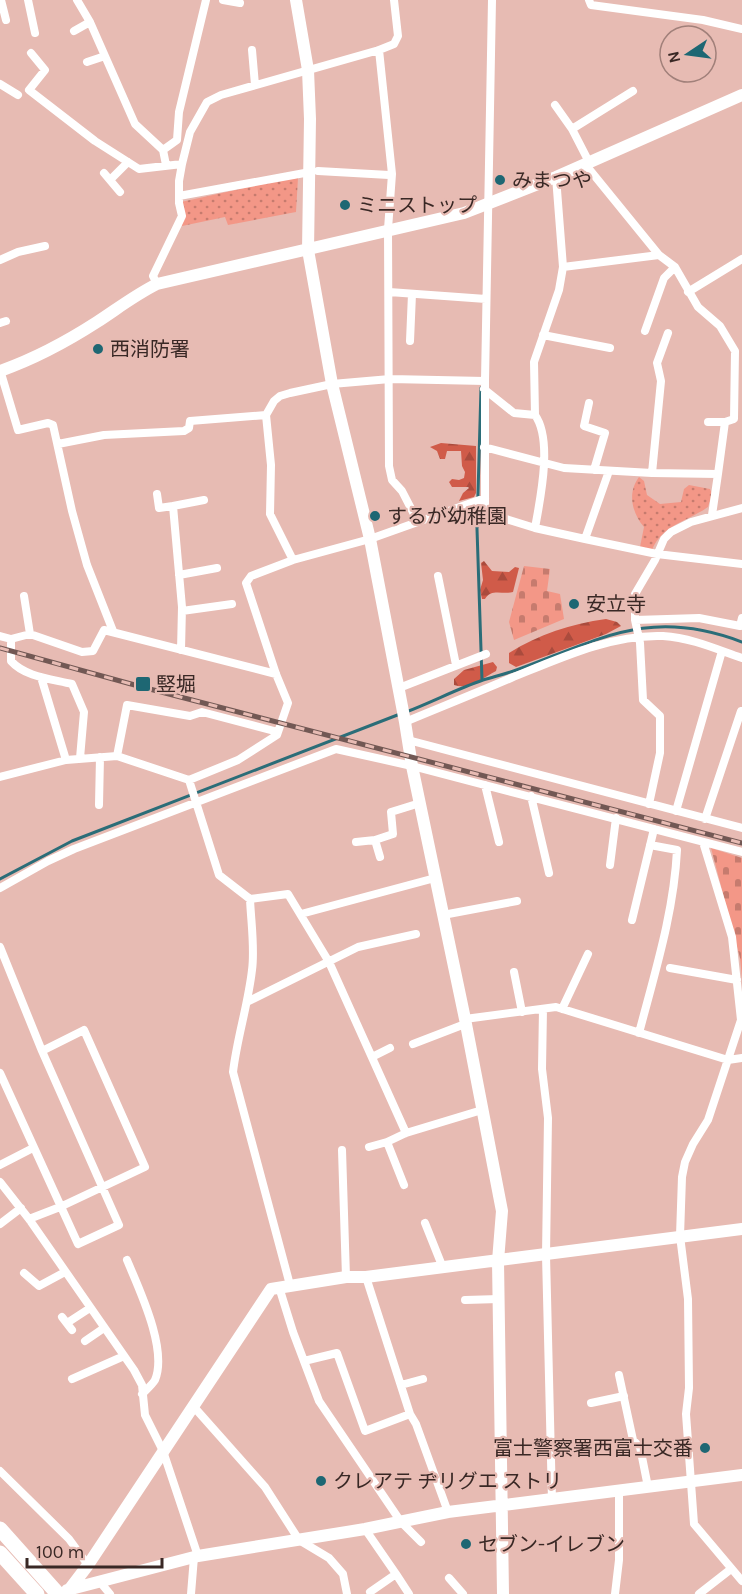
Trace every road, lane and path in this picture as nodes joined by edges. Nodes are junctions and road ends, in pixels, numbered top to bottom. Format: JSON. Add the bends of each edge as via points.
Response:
{"nodes":[{"id":1,"x":1,"y":0,"type":"edge"},
{"id":2,"x":28,"y":0,"type":"edge"},
{"id":3,"x":76,"y":0,"type":"edge"},
{"id":4,"x":206,"y":0,"type":"edge"},
{"id":5,"x":223,"y":0,"type":"edge"},
{"id":6,"x":296,"y":0,"type":"edge"},
{"id":7,"x":394,"y":0,"type":"edge"},
{"id":8,"x":492,"y":0,"type":"edge"},
{"id":9,"x":589,"y":0,"type":"edge"},
{"id":10,"x":240,"y":3,"type":"dead end"},
{"id":11,"x":6,"y":20,"type":"dead end"},
{"id":12,"x":90,"y":22,"type":"junction"},
{"id":13,"x":742,"y":29,"type":"edge"},
{"id":14,"x":74,"y":31,"type":"dead end"},
{"id":15,"x":35,"y":33,"type":"dead end"},
{"id":16,"x":252,"y":50,"type":"dead end"},
{"id":17,"x":379,"y":50,"type":"junction"},
{"id":18,"x":31,"y":53,"type":"dead end"},
{"id":19,"x":105,"y":56,"type":"junction"},
{"id":20,"x":87,"y":62,"type":"dead end"},
{"id":21,"x":308,"y":70,"type":"junction"},
{"id":22,"x":0,"y":84,"type":"edge"},
{"id":23,"x":255,"y":85,"type":"junction"},
{"id":24,"x":633,"y":91,"type":"dead end"},
{"id":25,"x":18,"y":95,"type":"dead end"},
{"id":26,"x":742,"y":95,"type":"edge"},
{"id":27,"x":555,"y":105,"type":"dead end"},
{"id":28,"x":572,"y":129,"type":"junction"},
{"id":29,"x":164,"y":150,"type":"junction"},
{"id":30,"x":128,"y":162,"type":"junction"},
{"id":31,"x":587,"y":163,"type":"junction"},
{"id":32,"x":182,"y":164,"type":"junction"},
{"id":33,"x":166,"y":165,"type":"junction"},
{"id":34,"x":314,"y":172,"type":"junction"},
{"id":35,"x":389,"y":175,"type":"dead end"},
{"id":36,"x":556,"y":177,"type":"junction"},
{"id":37,"x":120,"y":192,"type":"dead end"},
{"id":38,"x":179,"y":196,"type":"junction"},
{"id":39,"x":488,"y":205,"type":"junction"},
{"id":40,"x":388,"y":229,"type":"junction"},
{"id":41,"x":45,"y":246,"type":"dead end"},
{"id":42,"x":308,"y":250,"type":"junction"},
{"id":43,"x":659,"y":255,"type":"junction"},
{"id":44,"x":742,"y":259,"type":"edge"},
{"id":45,"x":0,"y":260,"type":"edge"},
{"id":46,"x":563,"y":267,"type":"junction"},
{"id":47,"x":675,"y":267,"type":"junction"},
{"id":48,"x":157,"y":284,"type":"junction"},
{"id":49,"x":389,"y":292,"type":"junction"},
{"id":50,"x":688,"y":292,"type":"junction"},
{"id":51,"x":412,"y":294,"type":"junction"},
{"id":52,"x":483,"y":299,"type":"junction"},
{"id":53,"x":645,"y":331,"type":"dead end"},
{"id":54,"x":668,"y":333,"type":"dead end"},
{"id":55,"x":543,"y":335,"type":"junction"},
{"id":56,"x":410,"y":341,"type":"dead end"},
{"id":57,"x":610,"y":348,"type":"dead end"},
{"id":58,"x":0,"y":371,"type":"edge"},
{"id":59,"x":390,"y":379,"type":"junction"},
{"id":60,"x":332,"y":384,"type":"junction"},
{"id":61,"x":484,"y":385,"type":"junction"},
{"id":62,"x":589,"y":403,"type":"dead end"},
{"id":63,"x":266,"y":415,"type":"junction"},
{"id":64,"x":536,"y":415,"type":"junction"},
{"id":65,"x":708,"y":422,"type":"dead end"},
{"id":66,"x":726,"y":422,"type":"junction"},
{"id":67,"x":58,"y":444,"type":"junction"},
{"id":68,"x":484,"y":447,"type":"junction"},
{"id":69,"x":545,"y":463,"type":"junction"},
{"id":70,"x":594,"y":470,"type":"junction"},
{"id":71,"x":609,"y":471,"type":"junction"},
{"id":72,"x":652,"y":473,"type":"junction"},
{"id":73,"x":717,"y":474,"type":"junction"},
{"id":74,"x":156,"y":494,"type":"dead end"},
{"id":75,"x":485,"y":498,"type":"junction"},
{"id":76,"x":204,"y":500,"type":"dead end"},
{"id":77,"x":173,"y":506,"type":"junction"},
{"id":78,"x":742,"y":508,"type":"edge"},
{"id":79,"x":712,"y":515,"type":"junction"},
{"id":80,"x":418,"y":522,"type":"junction"},
{"id":81,"x":536,"y":528,"type":"junction"},
{"id":82,"x":370,"y":539,"type":"junction"},
{"id":83,"x":585,"y":539,"type":"junction"},
{"id":84,"x":657,"y":554,"type":"junction"},
{"id":85,"x":293,"y":560,"type":"junction"},
{"id":86,"x":742,"y":564,"type":"edge"},
{"id":87,"x":217,"y":568,"type":"dead end"},
{"id":88,"x":179,"y":575,"type":"junction"},
{"id":89,"x":438,"y":576,"type":"dead end"},
{"id":90,"x":24,"y":596,"type":"dead end"},
{"id":91,"x":232,"y":604,"type":"dead end"},
{"id":92,"x":182,"y":611,"type":"junction"},
{"id":93,"x":742,"y":618,"type":"edge"},
{"id":94,"x":635,"y":620,"type":"junction"},
{"id":95,"x":113,"y":631,"type":"junction"},
{"id":96,"x":30,"y":634,"type":"junction"},
{"id":97,"x":0,"y":636,"type":"edge"},
{"id":98,"x":638,"y":637,"type":"junction"},
{"id":99,"x":10,"y":639,"type":"junction"},
{"id":100,"x":181,"y":650,"type":"junction"},
{"id":101,"x":722,"y":651,"type":"junction"},
{"id":102,"x":486,"y":654,"type":"dead end"},
{"id":103,"x":742,"y":658,"type":"edge"},
{"id":104,"x":456,"y":665,"type":"junction"},
{"id":105,"x":276,"y":674,"type":"junction"},
{"id":106,"x":41,"y":677,"type":"junction"},
{"id":107,"x":400,"y":691,"type":"junction"},
{"id":108,"x":741,"y":711,"type":"edge"},
{"id":109,"x":405,"y":722,"type":"junction"},
{"id":110,"x":278,"y":732,"type":"junction"},
{"id":111,"x":408,"y":740,"type":"junction"},
{"id":112,"x":117,"y":756,"type":"junction"},
{"id":113,"x":100,"y":757,"type":"junction"},
{"id":114,"x":80,"y":758,"type":"junction"},
{"id":115,"x":66,"y":760,"type":"junction"},
{"id":116,"x":412,"y":766,"type":"junction"},
{"id":117,"x":0,"y":771,"type":"edge"},
{"id":118,"x":0,"y":777,"type":"edge"},
{"id":119,"x":189,"y":780,"type":"junction"},
{"id":120,"x":485,"y":785,"type":"junction"},
{"id":121,"x":531,"y":796,"type":"junction"},
{"id":122,"x":197,"y":802,"type":"junction"},
{"id":123,"x":420,"y":803,"type":"junction"},
{"id":124,"x":649,"y":804,"type":"junction"},
{"id":125,"x":99,"y":805,"type":"dead end"},
{"id":126,"x":676,"y":811,"type":"junction"},
{"id":127,"x":616,"y":818,"type":"junction"},
{"id":128,"x":705,"y":819,"type":"junction"},
{"id":129,"x":742,"y":828,"type":"edge"},
{"id":130,"x":654,"y":829,"type":"junction"},
{"id":131,"x":375,"y":840,"type":"junction"},
{"id":132,"x":356,"y":842,"type":"dead end"},
{"id":133,"x":499,"y":842,"type":"dead end"},
{"id":134,"x":703,"y":842,"type":"junction"},
{"id":135,"x":650,"y":845,"type":"junction"},
{"id":136,"x":742,"y":852,"type":"edge"},
{"id":137,"x":380,"y":857,"type":"dead end"},
{"id":138,"x":610,"y":865,"type":"dead end"},
{"id":139,"x":549,"y":873,"type":"dead end"},
{"id":140,"x":435,"y":878,"type":"junction"},
{"id":141,"x":0,"y":888,"type":"edge"},
{"id":142,"x":250,"y":899,"type":"junction"},
{"id":143,"x":517,"y":901,"type":"dead end"},
{"id":144,"x":301,"y":914,"type":"junction"},
{"id":145,"x":443,"y":915,"type":"junction"},
{"id":146,"x":632,"y":920,"type":"dead end"},
{"id":147,"x":416,"y":934,"type":"dead end"},
{"id":148,"x":0,"y":946,"type":"edge"},
{"id":149,"x":588,"y":954,"type":"dead end"},
{"id":150,"x":329,"y":962,"type":"junction"},
{"id":151,"x":670,"y":968,"type":"dead end"},
{"id":152,"x":514,"y":972,"type":"dead end"},
{"id":153,"x":737,"y":980,"type":"junction"},
{"id":154,"x":247,"y":1002,"type":"junction"},
{"id":155,"x":543,"y":1009,"type":"junction"},
{"id":156,"x":562,"y":1009,"type":"junction"},
{"id":157,"x":522,"y":1012,"type":"junction"},
{"id":158,"x":465,"y":1021,"type":"junction"},
{"id":159,"x":639,"y":1033,"type":"junction"},
{"id":160,"x":413,"y":1044,"type":"dead end"},
{"id":161,"x":390,"y":1048,"type":"dead end"},
{"id":162,"x":42,"y":1051,"type":"junction"},
{"id":163,"x":372,"y":1057,"type":"junction"},
{"id":164,"x":742,"y":1058,"type":"edge"},
{"id":165,"x":728,"y":1060,"type":"junction"},
{"id":166,"x":0,"y":1073,"type":"edge"},
{"id":167,"x":482,"y":1110,"type":"junction"},
{"id":168,"x":406,"y":1133,"type":"junction"},
{"id":169,"x":387,"y":1142,"type":"junction"},
{"id":170,"x":369,"y":1148,"type":"dead end"},
{"id":171,"x":33,"y":1149,"type":"junction"},
{"id":172,"x":342,"y":1150,"type":"dead end"},
{"id":173,"x":0,"y":1165,"type":"edge"},
{"id":174,"x":0,"y":1182,"type":"edge"},
{"id":175,"x":404,"y":1185,"type":"dead end"},
{"id":176,"x":102,"y":1187,"type":"junction"},
{"id":177,"x":60,"y":1207,"type":"junction"},
{"id":178,"x":21,"y":1208,"type":"junction"},
{"id":179,"x":29,"y":1219,"type":"junction"},
{"id":180,"x":425,"y":1223,"type":"dead end"},
{"id":181,"x":0,"y":1224,"type":"edge"},
{"id":182,"x":742,"y":1229,"type":"edge"},
{"id":183,"x":680,"y":1236,"type":"junction"},
{"id":184,"x":546,"y":1255,"type":"junction"},
{"id":185,"x":127,"y":1260,"type":"dead end"},
{"id":186,"x":498,"y":1262,"type":"junction"},
{"id":187,"x":442,"y":1268,"type":"junction"},
{"id":188,"x":65,"y":1272,"type":"junction"},
{"id":189,"x":24,"y":1273,"type":"dead end"},
{"id":190,"x":346,"y":1277,"type":"junction"},
{"id":191,"x":366,"y":1277,"type":"junction"},
{"id":192,"x":284,"y":1286,"type":"junction"},
{"id":193,"x":499,"y":1299,"type":"junction"},
{"id":194,"x":465,"y":1300,"type":"dead end"},
{"id":195,"x":90,"y":1308,"type":"junction"},
{"id":196,"x":67,"y":1323,"type":"dead end"},
{"id":197,"x":104,"y":1328,"type":"junction"},
{"id":198,"x":85,"y":1341,"type":"dead end"},
{"id":199,"x":124,"y":1356,"type":"junction"},
{"id":200,"x":304,"y":1361,"type":"junction"},
{"id":201,"x":619,"y":1375,"type":"dead end"},
{"id":202,"x":423,"y":1378,"type":"dead end"},
{"id":203,"x":72,"y":1379,"type":"dead end"},
{"id":204,"x":401,"y":1385,"type":"junction"},
{"id":205,"x":142,"y":1394,"type":"junction"},
{"id":206,"x":624,"y":1396,"type":"junction"},
{"id":207,"x":591,"y":1402,"type":"dead end"},
{"id":208,"x":194,"y":1407,"type":"junction"},
{"id":209,"x":410,"y":1414,"type":"junction"},
{"id":210,"x":163,"y":1451,"type":"junction"},
{"id":211,"x":0,"y":1471,"type":"edge"},
{"id":212,"x":742,"y":1475,"type":"edge"},
{"id":213,"x":690,"y":1481,"type":"junction"},
{"id":214,"x":648,"y":1487,"type":"junction"},
{"id":215,"x":619,"y":1490,"type":"junction"},
{"id":216,"x":552,"y":1500,"type":"junction"},
{"id":217,"x":501,"y":1504,"type":"junction"},
{"id":218,"x":448,"y":1512,"type":"junction"},
{"id":219,"x":401,"y":1522,"type":"junction"},
{"id":220,"x":0,"y":1529,"type":"edge"},
{"id":221,"x":365,"y":1530,"type":"junction"},
{"id":222,"x":299,"y":1540,"type":"junction"},
{"id":223,"x":421,"y":1542,"type":"dead end"},
{"id":224,"x":0,"y":1553,"type":"edge"},
{"id":225,"x":196,"y":1556,"type":"junction"},
{"id":226,"x":88,"y":1565,"type":"junction"},
{"id":227,"x":731,"y":1569,"type":"junction"},
{"id":228,"x":27,"y":1571,"type":"junction"},
{"id":229,"x":396,"y":1574,"type":"junction"},
{"id":230,"x":449,"y":1578,"type":"dead end"},
{"id":231,"x":742,"y":1581,"type":"edge"},
{"id":232,"x":100,"y":1582,"type":"junction"},
{"id":233,"x":64,"y":1592,"type":"edge"},
{"id":234,"x":370,"y":1592,"type":"dead end"},
{"id":235,"x":37,"y":1594,"type":"edge"},
{"id":236,"x":51,"y":1594,"type":"edge"},
{"id":237,"x":110,"y":1594,"type":"edge"},
{"id":238,"x":191,"y":1594,"type":"edge"},
{"id":239,"x":347,"y":1594,"type":"edge"},
{"id":240,"x":409,"y":1594,"type":"edge"},
{"id":241,"x":463,"y":1594,"type":"edge"},
{"id":242,"x":503,"y":1594,"type":"edge"},
{"id":243,"x":615,"y":1594,"type":"edge"},
{"id":244,"x":699,"y":1594,"type":"edge"}],
"edges":[{"from":1,"to":11,"type":"street"},
{"from":2,"to":15,"type":"street"},
{"from":3,"to":12,"type":"street"},
{"from":4,"to":29,"type":"street","via":[[179,112],[177,140]]},
{"from":5,"to":10,"type":"street"},
{"from":6,"to":21,"type":"street"},
{"from":7,"to":17,"type":"street","via":[[398,36],[394,44]]},
{"from":8,"to":39,"type":"street"},
{"from":9,"to":13,"type":"street","via":[[591,6],[703,20]]},
{"from":12,"to":14,"type":"street"},
{"from":12,"to":19,"type":"street"},
{"from":16,"to":23,"type":"street"},
{"from":17,"to":21,"type":"street"},
{"from":17,"to":40,"type":"street","via":[[392,174]]},
{"from":18,"to":30,"type":"street","via":[[45,70],[29,90]]},
{"from":19,"to":20,"type":"street"},
{"from":19,"to":29,"type":"street","via":[[135,124]]},
{"from":21,"to":23,"type":"street"},
{"from":21,"to":34,"type":"street"},
{"from":22,"to":25,"type":"street"},
{"from":23,"to":32,"type":"street","via":[[207,102],[190,132]]},
{"from":24,"to":28,"type":"street"},
{"from":26,"to":31,"type":"street"},
{"from":27,"to":28,"type":"street"},
{"from":28,"to":31,"type":"street"},
{"from":29,"to":33,"type":"street"},
{"from":30,"to":33,"type":"street","via":[[139,169]]},
{"from":30,"to":37,"type":"street","via":[[107,176]]},
{"from":31,"to":36,"type":"street"},
{"from":31,"to":43,"type":"street"},
{"from":32,"to":33,"type":"street"},
{"from":32,"to":38,"type":"street"},
{"from":34,"to":35,"type":"street"},
{"from":34,"to":38,"type":"street"},
{"from":34,"to":42,"type":"street"},
{"from":36,"to":39,"type":"street"},
{"from":36,"to":46,"type":"street"},
{"from":38,"to":48,"type":"street","via":[[182,216],[153,276]]},
{"from":39,"to":40,"type":"street"},
{"from":39,"to":52,"type":"street"},
{"from":40,"to":42,"type":"street"},
{"from":40,"to":49,"type":"street"},
{"from":41,"to":45,"type":"street"},
{"from":42,"to":48,"type":"street"},
{"from":42,"to":60,"type":"street"},
{"from":43,"to":46,"type":"street"},
{"from":43,"to":47,"type":"street"},
{"from":44,"to":50,"type":"street"},
{"from":46,"to":55,"type":"street"},
{"from":47,"to":50,"type":"street"},
{"from":47,"to":53,"type":"street","via":[[664,278]]},
{"from":48,"to":58,"type":"street","via":[[55,347]]},
{"from":49,"to":51,"type":"street"},
{"from":49,"to":59,"type":"street"},
{"from":50,"to":66,"type":"street","via":[[720,326],[735,351],[734,419]]},
{"from":51,"to":52,"type":"street"},
{"from":51,"to":56,"type":"street"},
{"from":52,"to":61,"type":"street"},
{"from":54,"to":72,"type":"street","via":[[657,363],[661,381]]},
{"from":55,"to":57,"type":"street"},
{"from":55,"to":64,"type":"street","via":[[534,362]]},
{"from":58,"to":67,"type":"street","via":[[18,430],[48,423],[53,425]]},
{"from":59,"to":60,"type":"street"},
{"from":59,"to":61,"type":"street"},
{"from":59,"to":80,"type":"street","via":[[389,466],[392,480]]},
{"from":60,"to":63,"type":"street","via":[[280,396]]},
{"from":60,"to":82,"type":"street"},
{"from":61,"to":64,"type":"street","via":[[514,413]]},
{"from":61,"to":68,"type":"street"},
{"from":62,"to":70,"type":"street","via":[[584,426],[605,433]]},
{"from":63,"to":67,"type":"street","via":[[190,421],[184,431],[104,435]]},
{"from":63,"to":85,"type":"street","via":[[270,514]]},
{"from":64,"to":69,"type":"street"},
{"from":65,"to":66,"type":"street"},
{"from":66,"to":73,"type":"street"},
{"from":67,"to":95,"type":"street","via":[[87,565]]},
{"from":68,"to":69,"type":"street"},
{"from":68,"to":75,"type":"street"},
{"from":69,"to":70,"type":"street"},
{"from":69,"to":81,"type":"street"},
{"from":70,"to":71,"type":"street"},
{"from":71,"to":72,"type":"street"},
{"from":71,"to":83,"type":"street"},
{"from":72,"to":73,"type":"street"},
{"from":73,"to":79,"type":"street"},
{"from":74,"to":77,"type":"street","via":[[159,508]]},
{"from":75,"to":80,"type":"street"},
{"from":75,"to":81,"type":"street","via":[[485,508],[493,515]]},
{"from":76,"to":77,"type":"street"},
{"from":77,"to":88,"type":"street"},
{"from":78,"to":79,"type":"street"},
{"from":79,"to":84,"type":"street","via":[[670,532]]},
{"from":80,"to":82,"type":"street"},
{"from":81,"to":83,"type":"street"},
{"from":82,"to":85,"type":"street"},
{"from":82,"to":107,"type":"street"},
{"from":83,"to":84,"type":"street"},
{"from":84,"to":86,"type":"street"},
{"from":84,"to":94,"type":"street","via":[[635,594]]},
{"from":85,"to":105,"type":"street","via":[[251,576],[246,583]]},
{"from":87,"to":88,"type":"street"},
{"from":88,"to":92,"type":"street"},
{"from":89,"to":104,"type":"street"},
{"from":90,"to":96,"type":"street"},
{"from":91,"to":92,"type":"street"},
{"from":92,"to":100,"type":"street"},
{"from":93,"to":94,"type":"street","via":[[740,626],[699,618]]},
{"from":94,"to":98,"type":"street"},
{"from":95,"to":96,"type":"street","via":[[104,630],[93,651],[82,652]]},
{"from":95,"to":100,"type":"street"},
{"from":96,"to":99,"type":"street"},
{"from":97,"to":99,"type":"street"},
{"from":98,"to":101,"type":"street","via":[[664,636],[705,643]]},
{"from":98,"to":109,"type":"street","via":[[548,663]]},
{"from":98,"to":124,"type":"street","via":[[643,700],[660,716],[660,753]]},
{"from":99,"to":106,"type":"street","via":[[11,661]]},
{"from":100,"to":105,"type":"street"},
{"from":101,"to":103,"type":"street"},
{"from":101,"to":126,"type":"street"},
{"from":102,"to":104,"type":"street"},
{"from":104,"to":107,"type":"street"},
{"from":105,"to":110,"type":"street","via":[[288,703]]},
{"from":106,"to":114,"type":"street","via":[[72,684],[84,712]]},
{"from":106,"to":115,"type":"street"},
{"from":107,"to":109,"type":"street"},
{"from":108,"to":128,"type":"street"},
{"from":109,"to":111,"type":"street"},
{"from":110,"to":112,"type":"street","via":[[202,712],[190,716],[127,705]]},
{"from":110,"to":119,"type":"street","via":[[238,760]]},
{"from":111,"to":116,"type":"street"},
{"from":111,"to":124,"type":"street"},
{"from":112,"to":113,"type":"street"},
{"from":112,"to":119,"type":"street"},
{"from":113,"to":114,"type":"street"},
{"from":113,"to":125,"type":"street"},
{"from":114,"to":115,"type":"street"},
{"from":115,"to":118,"type":"street"},
{"from":116,"to":120,"type":"street"},
{"from":116,"to":122,"type":"street","via":[[336,749]]},
{"from":116,"to":123,"type":"street"},
{"from":117,"to":118,"type":"street"},
{"from":119,"to":122,"type":"street"},
{"from":120,"to":121,"type":"street"},
{"from":120,"to":133,"type":"street"},
{"from":121,"to":127,"type":"street"},
{"from":121,"to":139,"type":"street"},
{"from":122,"to":141,"type":"street","via":[[74,849]]},
{"from":122,"to":142,"type":"street","via":[[219,875]]},
{"from":123,"to":131,"type":"street","via":[[391,812],[393,834]]},
{"from":123,"to":140,"type":"street"},
{"from":124,"to":126,"type":"street"},
{"from":126,"to":128,"type":"street"},
{"from":127,"to":130,"type":"street"},
{"from":127,"to":138,"type":"street"},
{"from":128,"to":129,"type":"street"},
{"from":130,"to":134,"type":"street"},
{"from":130,"to":135,"type":"street"},
{"from":131,"to":132,"type":"street"},
{"from":131,"to":137,"type":"street"},
{"from":134,"to":136,"type":"street"},
{"from":134,"to":153,"type":"street","via":[[732,937]]},
{"from":135,"to":146,"type":"street"},
{"from":135,"to":159,"type":"street","via":[[677,850],[671,909]]},
{"from":140,"to":144,"type":"street"},
{"from":140,"to":145,"type":"street"},
{"from":142,"to":144,"type":"street","via":[[288,894]]},
{"from":142,"to":154,"type":"street","via":[[253,968]]},
{"from":143,"to":145,"type":"street"},
{"from":144,"to":150,"type":"street"},
{"from":145,"to":158,"type":"street"},
{"from":147,"to":150,"type":"street","via":[[358,947]]},
{"from":148,"to":162,"type":"street"},
{"from":149,"to":156,"type":"street"},
{"from":150,"to":154,"type":"street"},
{"from":150,"to":163,"type":"street"},
{"from":151,"to":153,"type":"street"},
{"from":152,"to":157,"type":"street"},
{"from":153,"to":165,"type":"street","via":[[741,1020]]},
{"from":154,"to":192,"type":"street","via":[[233,1072]]},
{"from":155,"to":156,"type":"street"},
{"from":155,"to":157,"type":"street"},
{"from":155,"to":184,"type":"street","via":[[542,1069],[548,1118]]},
{"from":156,"to":159,"type":"street"},
{"from":157,"to":158,"type":"street"},
{"from":158,"to":160,"type":"street"},
{"from":158,"to":167,"type":"street"},
{"from":159,"to":165,"type":"street"},
{"from":161,"to":163,"type":"street"},
{"from":162,"to":176,"type":"street"},
{"from":162,"to":176,"type":"street","via":[[84,1030],[145,1167]]},
{"from":163,"to":168,"type":"street"},
{"from":164,"to":165,"type":"street"},
{"from":165,"to":183,"type":"street","via":[[708,1120],[685,1162]]},
{"from":166,"to":171,"type":"street"},
{"from":167,"to":168,"type":"street"},
{"from":167,"to":186,"type":"street","via":[[502,1211]]},
{"from":168,"to":169,"type":"street"},
{"from":169,"to":170,"type":"street"},
{"from":169,"to":175,"type":"street"},
{"from":171,"to":173,"type":"street"},
{"from":171,"to":177,"type":"street"},
{"from":172,"to":190,"type":"street"},
{"from":174,"to":178,"type":"street"},
{"from":176,"to":177,"type":"street"},
{"from":176,"to":177,"type":"street","via":[[119,1225],[78,1244]]},
{"from":177,"to":179,"type":"street"},
{"from":178,"to":179,"type":"street"},
{"from":178,"to":181,"type":"street"},
{"from":179,"to":188,"type":"street"},
{"from":180,"to":187,"type":"street"},
{"from":182,"to":183,"type":"street"},
{"from":183,"to":184,"type":"street"},
{"from":183,"to":213,"type":"street","via":[[688,1299],[686,1414]]},
{"from":184,"to":186,"type":"street"},
{"from":184,"to":216,"type":"street"},
{"from":185,"to":205,"type":"street","via":[[146,1306],[156,1347],[154,1382]]},
{"from":186,"to":187,"type":"street"},
{"from":186,"to":193,"type":"street"},
{"from":187,"to":191,"type":"street"},
{"from":188,"to":189,"type":"street","via":[[39,1286]]},
{"from":188,"to":195,"type":"street"},
{"from":190,"to":191,"type":"street"},
{"from":190,"to":192,"type":"street"},
{"from":191,"to":204,"type":"street"},
{"from":192,"to":200,"type":"street"},
{"from":192,"to":208,"type":"street","via":[[271,1289]]},
{"from":193,"to":194,"type":"street"},
{"from":193,"to":217,"type":"street"},
{"from":195,"to":196,"type":"street"},
{"from":195,"to":197,"type":"street"},
{"from":197,"to":198,"type":"street"},
{"from":197,"to":199,"type":"street"},
{"from":199,"to":203,"type":"street"},
{"from":199,"to":205,"type":"street","via":[[142,1385]]},
{"from":200,"to":209,"type":"street","via":[[337,1353],[365,1431]]},
{"from":200,"to":219,"type":"street","via":[[319,1401]]},
{"from":201,"to":206,"type":"street"},
{"from":202,"to":204,"type":"street"},
{"from":204,"to":209,"type":"street"},
{"from":205,"to":210,"type":"street","via":[[145,1415]]},
{"from":206,"to":207,"type":"street"},
{"from":206,"to":214,"type":"street"},
{"from":208,"to":210,"type":"street"},
{"from":208,"to":222,"type":"street","via":[[265,1487]]},
{"from":209,"to":218,"type":"street"},
{"from":210,"to":225,"type":"street"},
{"from":210,"to":226,"type":"street"},
{"from":211,"to":226,"type":"street","via":[[69,1539]]},
{"from":212,"to":213,"type":"street"},
{"from":213,"to":214,"type":"street"},
{"from":213,"to":227,"type":"street","via":[[694,1524]]},
{"from":214,"to":215,"type":"street"},
{"from":215,"to":216,"type":"street"},
{"from":215,"to":243,"type":"street"},
{"from":216,"to":217,"type":"street"},
{"from":217,"to":218,"type":"street"},
{"from":217,"to":242,"type":"street"},
{"from":218,"to":219,"type":"street"},
{"from":219,"to":221,"type":"street"},
{"from":219,"to":223,"type":"street"},
{"from":220,"to":228,"type":"highway"},
{"from":221,"to":222,"type":"street"},
{"from":221,"to":229,"type":"street"},
{"from":222,"to":225,"type":"street"},
{"from":222,"to":239,"type":"street","via":[[329,1558],[343,1574]]},
{"from":224,"to":228,"type":"highway"},
{"from":225,"to":232,"type":"street"},
{"from":225,"to":238,"type":"street"},
{"from":226,"to":233,"type":"street"},
{"from":227,"to":231,"type":"street"},
{"from":227,"to":244,"type":"street"},
{"from":228,"to":233,"type":"highway"},
{"from":228,"to":235,"type":"highway"},
{"from":229,"to":234,"type":"street"},
{"from":229,"to":240,"type":"street"},
{"from":230,"to":241,"type":"street"},
{"from":232,"to":233,"type":"street"},
{"from":232,"to":237,"type":"street"},
{"from":233,"to":236,"type":"street"}]}
